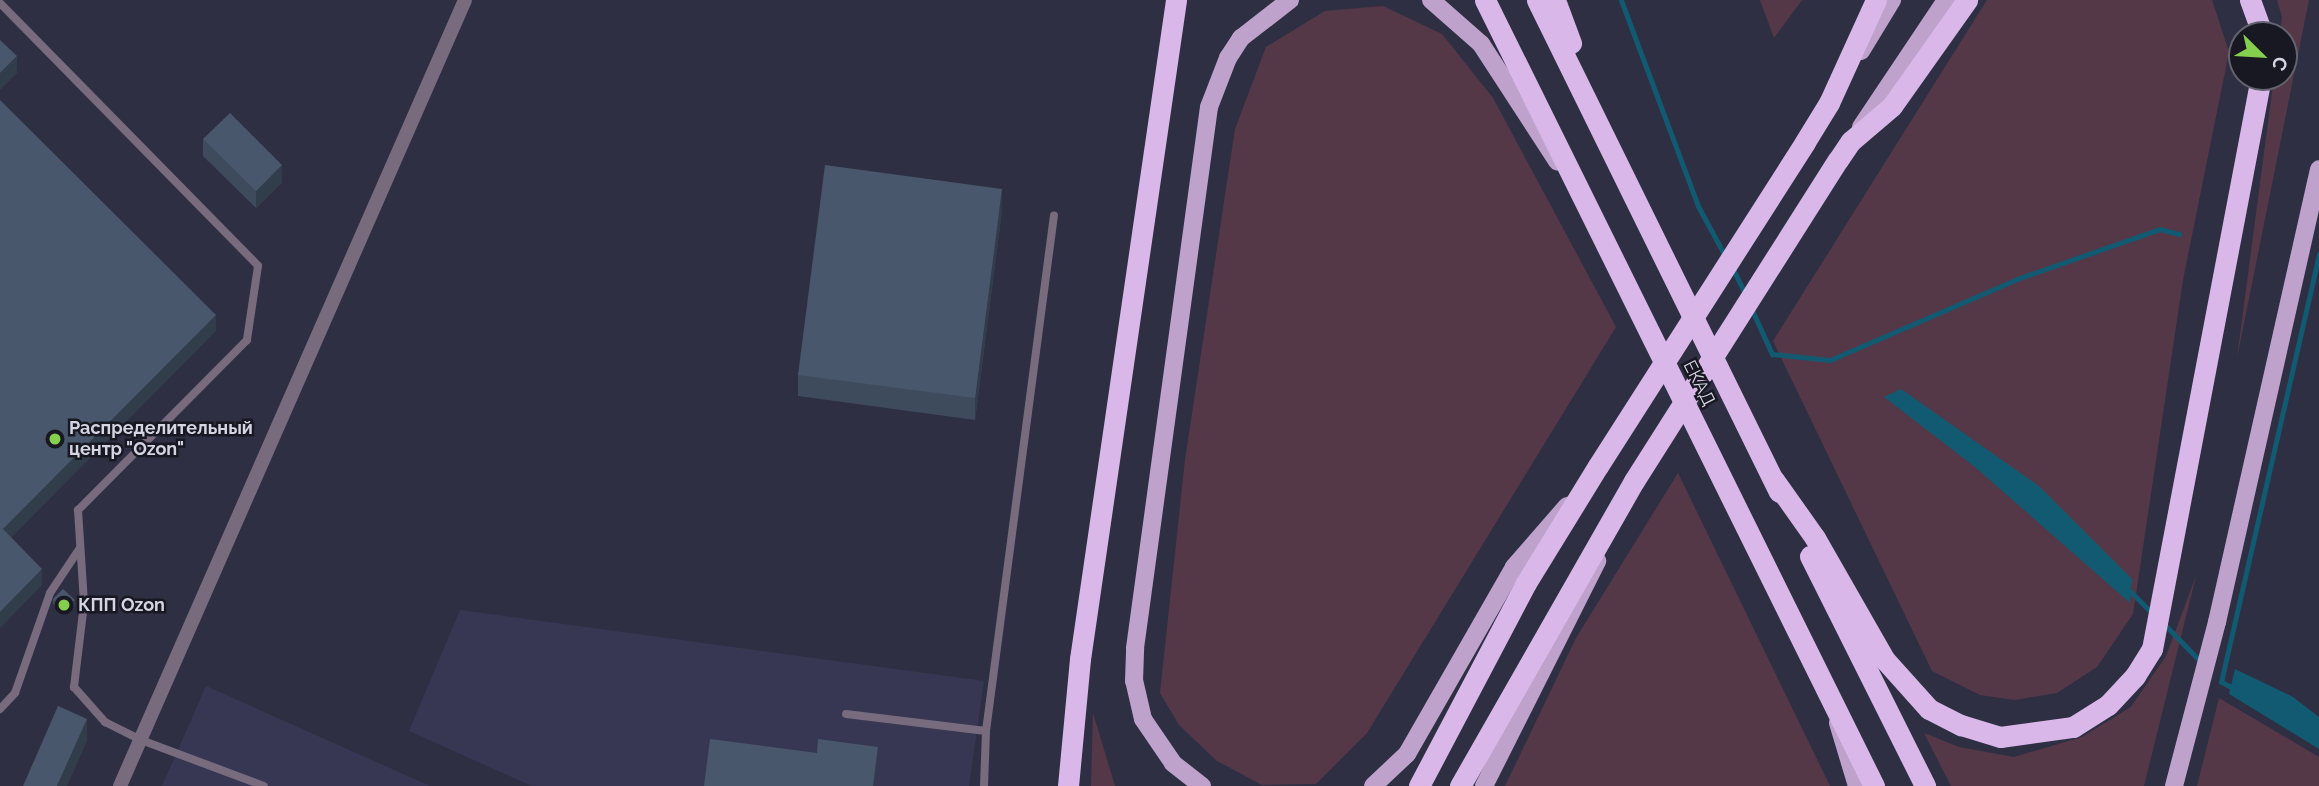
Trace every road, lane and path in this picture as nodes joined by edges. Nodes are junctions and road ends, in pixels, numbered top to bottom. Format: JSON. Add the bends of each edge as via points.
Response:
{"nodes":[{"id":1,"x":465,"y":0,"type":"edge"},
{"id":2,"x":1176,"y":0,"type":"edge"},
{"id":3,"x":1290,"y":0,"type":"edge"},
{"id":4,"x":1431,"y":0,"type":"edge"},
{"id":5,"x":1485,"y":0,"type":"edge"},
{"id":6,"x":1537,"y":0,"type":"edge"},
{"id":7,"x":1555,"y":0,"type":"edge"},
{"id":8,"x":1876,"y":0,"type":"edge"},
{"id":9,"x":1892,"y":0,"type":"edge"},
{"id":10,"x":1946,"y":0,"type":"edge"},
{"id":11,"x":1967,"y":0,"type":"edge"},
{"id":12,"x":2250,"y":0,"type":"edge"},
{"id":13,"x":0,"y":4,"type":"edge"},
{"id":14,"x":2258,"y":21,"type":"edge"},
{"id":15,"x":2258,"y":91,"type":"edge"},
{"id":16,"x":1829,"y":103,"type":"junction"},
{"id":17,"x":1851,"y":141,"type":"junction"},
{"id":18,"x":1610,"y":154,"type":"junction"},
{"id":19,"x":2319,"y":169,"type":"edge"},
{"id":20,"x":1568,"y":171,"type":"junction"},
{"id":21,"x":1054,"y":215,"type":"dead end"},
{"id":22,"x":1774,"y":480,"type":"junction"},
{"id":23,"x":1582,"y":491,"type":"junction"},
{"id":24,"x":1607,"y":524,"type":"junction"},
{"id":25,"x":81,"y":548,"type":"junction"},
{"id":26,"x":1835,"y":706,"type":"junction"},
{"id":27,"x":0,"y":709,"type":"edge"},
{"id":28,"x":846,"y":714,"type":"dead end"},
{"id":29,"x":986,"y":731,"type":"junction"},
{"id":30,"x":141,"y":740,"type":"junction"},
{"id":31,"x":120,"y":786,"type":"edge"},
{"id":32,"x":264,"y":786,"type":"edge"},
{"id":33,"x":984,"y":786,"type":"edge"},
{"id":34,"x":1068,"y":786,"type":"edge"},
{"id":35,"x":1202,"y":786,"type":"edge"},
{"id":36,"x":1373,"y":786,"type":"edge"},
{"id":37,"x":1419,"y":786,"type":"edge"},
{"id":38,"x":1460,"y":786,"type":"edge"},
{"id":39,"x":1484,"y":786,"type":"edge"},
{"id":40,"x":1857,"y":786,"type":"edge"},
{"id":41,"x":1874,"y":786,"type":"edge"},
{"id":42,"x":1925,"y":786,"type":"edge"},
{"id":43,"x":2174,"y":786,"type":"edge"}],
"edges":[{"from":1,"to":30,"type":"street"},
{"from":2,"to":34,"type":"highway","via":[[1080,659]]},
{"from":3,"to":35,"type":"main road","via":[[1241,38],[1209,107],[1135,648],[1134,681],[1143,719],[1174,763]]},
{"from":4,"to":20,"type":"main road","via":[[1481,44],[1553,157]]},
{"from":5,"to":20,"type":"highway","name":"ЕКАД"},
{"from":6,"to":18,"type":"highway","name":"ЕКАД"},
{"from":7,"to":18,"type":"highway"},
{"from":8,"to":16,"type":"highway"},
{"from":9,"to":16,"type":"main road"},
{"from":10,"to":17,"type":"main road"},
{"from":11,"to":17,"type":"highway","via":[[1892,106]]},
{"from":12,"to":14,"type":"highway"},
{"from":13,"to":25,"type":"lane","via":[[258,266],[247,341],[78,510]]},
{"from":15,"to":22,"type":"highway","via":[[2152,649],[2108,705],[2073,727],[2000,737],[1928,709],[1885,660],[1815,538]]},
{"from":16,"to":23,"type":"highway","bridge":true},
{"from":17,"to":24,"type":"highway","bridge":true},
{"from":18,"to":22,"type":"highway","name":"ЕКАД"},
{"from":19,"to":43,"type":"main road"},
{"from":20,"to":26,"type":"highway","name":"ЕКАД"},
{"from":21,"to":29,"type":"lane"},
{"from":22,"to":42,"type":"highway","name":"ЕКАД"},
{"from":23,"to":36,"type":"main road","via":[[1514,567],[1406,754]]},
{"from":23,"to":37,"type":"highway","via":[[1526,583]]},
{"from":24,"to":38,"type":"highway"},
{"from":24,"to":39,"type":"main road","via":[[1595,569]]},
{"from":25,"to":27,"type":"lane","via":[[50,593],[15,693]]},
{"from":25,"to":30,"type":"lane","via":[[84,604],[74,687],[105,722]]},
{"from":26,"to":40,"type":"main road","via":[[1842,749]]},
{"from":26,"to":41,"type":"highway","name":"ЕКАД"},
{"from":28,"to":29,"type":"lane"},
{"from":29,"to":33,"type":"lane"},
{"from":30,"to":31,"type":"street"},
{"from":30,"to":32,"type":"lane"}]}
